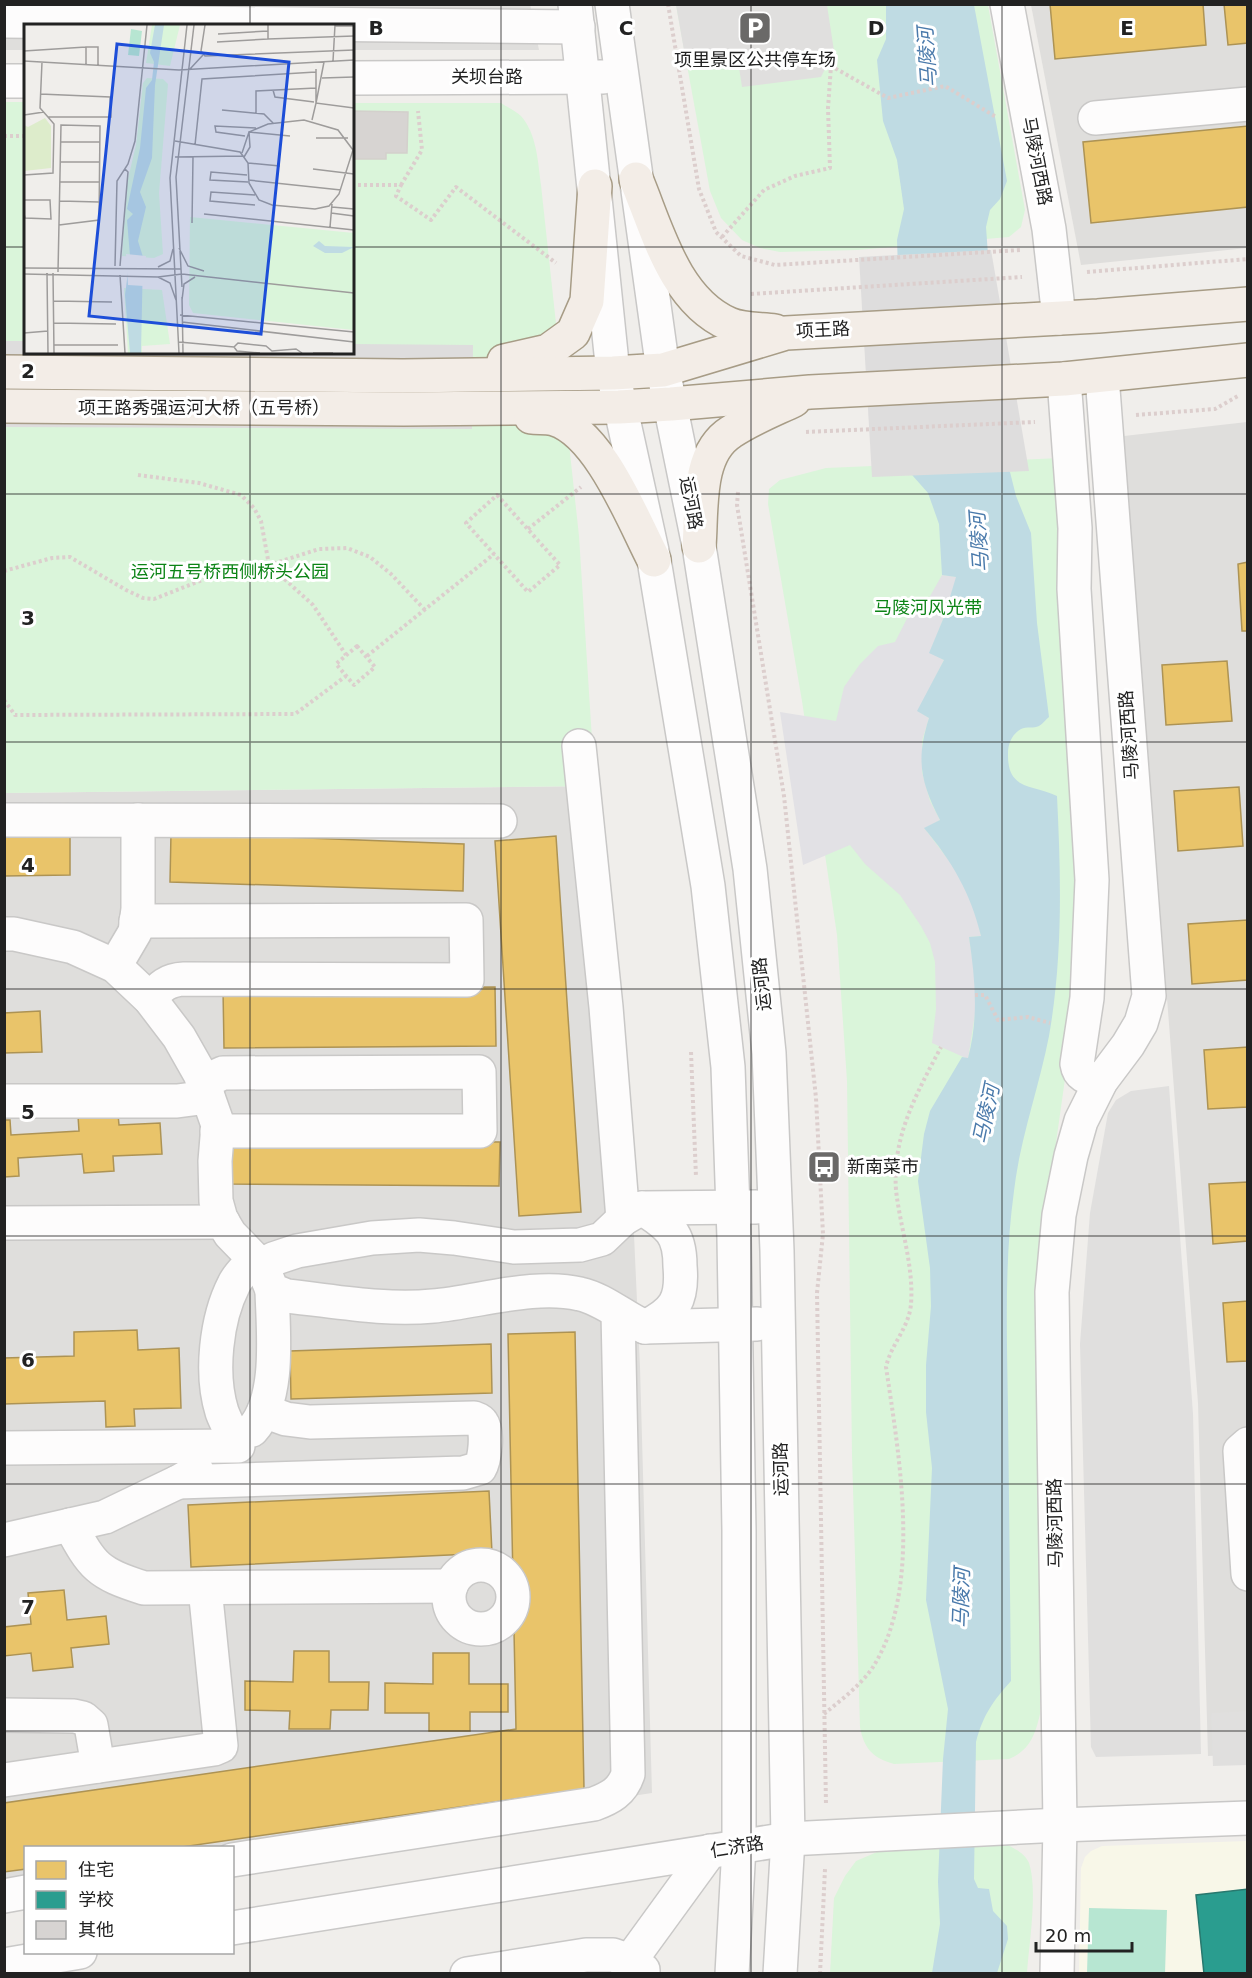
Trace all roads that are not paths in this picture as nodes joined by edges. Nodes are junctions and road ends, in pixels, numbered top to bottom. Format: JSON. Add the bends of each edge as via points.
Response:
{"nodes":[{"id":1,"x":612,"y":4,"type":"edge"},
{"id":2,"x":1007,"y":4,"type":"edge"},
{"id":3,"x":576,"y":16,"type":"edge"},
{"id":4,"x":4,"y":21,"type":"edge"},
{"id":5,"x":201,"y":24,"type":"edge"},
{"id":6,"x":301,"y":24,"type":"edge"},
{"id":7,"x":622,"y":76,"type":"junction"},
{"id":8,"x":583,"y":77,"type":"junction"},
{"id":9,"x":354,"y":78,"type":"edge"},
{"id":10,"x":4,"y":81,"type":"edge"},
{"id":11,"x":24,"y":81,"type":"edge"},
{"id":12,"x":1248,"y":104,"type":"edge"},
{"id":13,"x":1095,"y":118,"type":"dead end"},
{"id":14,"x":636,"y":179,"type":"junction"},
{"id":15,"x":595,"y":186,"type":"junction"},
{"id":16,"x":1248,"y":304,"type":"edge"},
{"id":17,"x":1059,"y":318,"type":"junction"},
{"id":18,"x":786,"y":333,"type":"junction"},
{"id":19,"x":1248,"y":360,"type":"edge"},
{"id":20,"x":663,"y":370,"type":"junction"},
{"id":21,"x":4,"y":372,"type":"edge"},
{"id":22,"x":613,"y":373,"type":"junction"},
{"id":23,"x":415,"y":376,"type":"junction"},
{"id":24,"x":1102,"y":376,"type":"junction"},
{"id":25,"x":1064,"y":380,"type":"junction"},
{"id":26,"x":810,"y":392,"type":"junction"},
{"id":27,"x":671,"y":404,"type":"junction"},
{"id":28,"x":4,"y":406,"type":"edge"},
{"id":29,"x":619,"y":406,"type":"junction"},
{"id":30,"x":417,"y":409,"type":"junction"},
{"id":31,"x":699,"y":546,"type":"junction"},
{"id":32,"x":654,"y":560,"type":"junction"},
{"id":33,"x":579,"y":746,"type":"dead end"},
{"id":34,"x":4,"y":820,"type":"edge"},
{"id":35,"x":138,"y":820,"type":"junction"},
{"id":36,"x":501,"y":821,"type":"dead end"},
{"id":37,"x":136,"y":921,"type":"junction"},
{"id":38,"x":4,"y":934,"type":"edge"},
{"id":39,"x":115,"y":966,"type":"junction"},
{"id":40,"x":150,"y":999,"type":"junction"},
{"id":41,"x":1101,"y":1081,"type":"junction"},
{"id":42,"x":205,"y":1089,"type":"junction"},
{"id":43,"x":4,"y":1101,"type":"edge"},
{"id":44,"x":217,"y":1131,"type":"junction"},
{"id":45,"x":733,"y":1207,"type":"junction"},
{"id":46,"x":776,"y":1207,"type":"junction"},
{"id":47,"x":632,"y":1213,"type":"junction"},
{"id":48,"x":223,"y":1222,"type":"junction"},
{"id":49,"x":4,"y":1223,"type":"edge"},
{"id":50,"x":263,"y":1272,"type":"junction"},
{"id":51,"x":632,"y":1320,"type":"junction"},
{"id":52,"x":779,"y":1324,"type":"junction"},
{"id":53,"x":735,"y":1325,"type":"junction"},
{"id":54,"x":264,"y":1411,"type":"junction"},
{"id":55,"x":1248,"y":1444,"type":"edge"},
{"id":56,"x":238,"y":1446,"type":"junction"},
{"id":57,"x":4,"y":1448,"type":"edge"},
{"id":58,"x":178,"y":1482,"type":"junction"},
{"id":59,"x":70,"y":1525,"type":"junction"},
{"id":60,"x":4,"y":1540,"type":"edge"},
{"id":61,"x":1248,"y":1574,"type":"edge"},
{"id":62,"x":451,"y":1586,"type":"dead end"},
{"id":63,"x":204,"y":1588,"type":"junction"},
{"id":64,"x":4,"y":1715,"type":"edge"},
{"id":65,"x":98,"y":1766,"type":"junction"},
{"id":66,"x":4,"y":1780,"type":"edge"},
{"id":67,"x":1248,"y":1818,"type":"edge"},
{"id":68,"x":1060,"y":1825,"type":"junction"},
{"id":69,"x":788,"y":1839,"type":"junction"},
{"id":70,"x":725,"y":1848,"type":"junction"},
{"id":71,"x":234,"y":1860,"type":"edge"},
{"id":72,"x":24,"y":1892,"type":"edge"},
{"id":73,"x":4,"y":1896,"type":"edge"},
{"id":74,"x":234,"y":1928,"type":"edge"},
{"id":75,"x":74,"y":1954,"type":"edge"},
{"id":76,"x":4,"y":1965,"type":"edge"},
{"id":77,"x":636,"y":1967,"type":"edge"},
{"id":78,"x":467,"y":1974,"type":"edge"},
{"id":79,"x":732,"y":1974,"type":"edge"},
{"id":80,"x":780,"y":1974,"type":"edge"},
{"id":81,"x":1057,"y":1974,"type":"edge"}],
"edges":[{"from":1,"to":7,"type":"street","name":"运河路"},
{"from":2,"to":17,"type":"street","name":"马陵河西路","via":[[1049,229]]},
{"from":3,"to":6,"type":"street"},
{"from":3,"to":8,"type":"street"},
{"from":4,"to":5,"type":"street"},
{"from":7,"to":8,"type":"street","name":"关坝台路"},
{"from":7,"to":14,"type":"street","name":"运河路"},
{"from":8,"to":9,"type":"street","name":"关坝台路"},
{"from":8,"to":15,"type":"street"},
{"from":10,"to":11,"type":"street"},
{"from":12,"to":13,"type":"street"},
{"from":14,"to":18,"type":"main road","via":[[676,273],[694,297],[731,326]]},
{"from":14,"to":20,"type":"street","name":"运河路"},
{"from":15,"to":22,"type":"street"},
{"from":15,"to":23,"type":"main road","via":[[588,301],[573,333],[548,351]]},
{"from":16,"to":17,"type":"main road","name":"项王路"},
{"from":17,"to":18,"type":"main road","name":"项王路"},
{"from":18,"to":20,"type":"main road","name":"项王路"},
{"from":19,"to":24,"type":"main road"},
{"from":20,"to":22,"type":"main road","name":"项王路"},
{"from":20,"to":27,"type":"street","name":"运河路"},
{"from":21,"to":23,"type":"main road","name":"项王路秀强运河大桥（五号桥）"},
{"from":22,"to":23,"type":"main road","name":"项王路"},
{"from":22,"to":29,"type":"street"},
{"from":24,"to":25,"type":"main road"},
{"from":24,"to":41,"type":"street","name":"马陵河西路","via":[[1149,996],[1141,1023]]},
{"from":25,"to":26,"type":"main road"},
{"from":25,"to":41,"type":"street","via":[[1092,880],[1087,998],[1077,1064],[1082,1076]]},
{"from":26,"to":27,"type":"main road"},
{"from":26,"to":31,"type":"main road","via":[[729,433],[711,454]]},
{"from":27,"to":29,"type":"main road"},
{"from":27,"to":31,"type":"street","name":"运河路"},
{"from":28,"to":30,"type":"main road","name":"项王路秀强运河大桥（五号桥）"},
{"from":29,"to":30,"type":"main road"},
{"from":29,"to":32,"type":"street"},
{"from":30,"to":32,"type":"main road","via":[[554,419],[578,432],[598,454]]},
{"from":31,"to":46,"type":"street","name":"运河路","via":[[750,869],[769,1053]]},
{"from":32,"to":45,"type":"street","via":[[708,886],[728,1067]]},
{"from":33,"to":47,"type":"street"},
{"from":34,"to":35,"type":"street"},
{"from":35,"to":36,"type":"street"},
{"from":35,"to":37,"type":"street"},
{"from":37,"to":39,"type":"street","via":[[135,932]]},
{"from":37,"to":40,"type":"street","via":[[466,920],[467,980],[184,979],[162,985]]},
{"from":38,"to":39,"type":"street","via":[[73,947]]},
{"from":39,"to":40,"type":"street"},
{"from":40,"to":42,"type":"street","via":[[179,1037]]},
{"from":41,"to":68,"type":"street","name":"马陵河西路","via":[[1081,1122],[1071,1156],[1059,1215],[1052,1292]]},
{"from":42,"to":43,"type":"street","via":[[177,1101]]},
{"from":42,"to":44,"type":"street"},
{"from":42,"to":44,"type":"street","via":[[223,1073],[479,1072],[480,1131]]},
{"from":44,"to":48,"type":"street","via":[[216,1201]]},
{"from":45,"to":46,"type":"street"},
{"from":45,"to":47,"type":"street"},
{"from":45,"to":53,"type":"street"},
{"from":46,"to":52,"type":"street","name":"运河路"},
{"from":47,"to":50,"type":"street","via":[[602,1239],[580,1245],[514,1247],[419,1235],[372,1238],[297,1251],[273,1259]]},
{"from":47,"to":51,"type":"street","via":[[662,1221],[672,1233],[679,1251],[681,1280],[680,1295],[662,1318]]},
{"from":48,"to":49,"type":"street"},
{"from":48,"to":50,"type":"street"},
{"from":50,"to":51,"type":"street","via":[[287,1296],[398,1307],[557,1291],[596,1299]]},
{"from":50,"to":54,"type":"street","via":[[274,1341],[270,1398]]},
{"from":50,"to":56,"type":"street","via":[[234,1282],[217,1338],[216,1376],[222,1411]]},
{"from":51,"to":53,"type":"street"},
{"from":51,"to":71,"type":"street","via":[[626,1783],[609,1798],[594,1804]]},
{"from":52,"to":53,"type":"street"},
{"from":52,"to":69,"type":"street","name":"运河路"},
{"from":53,"to":70,"type":"street","via":[[739,1543]]},
{"from":54,"to":56,"type":"street","via":[[260,1422]]},
{"from":54,"to":58,"type":"street","via":[[310,1422],[474,1418],[484,1428],[484,1461],[480,1468],[463,1473]]},
{"from":55,"to":61,"type":"street","via":[[1240,1451]]},
{"from":56,"to":57,"type":"street"},
{"from":56,"to":58,"type":"street"},
{"from":58,"to":59,"type":"street","via":[[105,1517]]},
{"from":59,"to":60,"type":"street"},
{"from":59,"to":63,"type":"street","via":[[88,1558],[122,1581],[144,1588]]},
{"from":62,"to":63,"type":"street"},
{"from":63,"to":65,"type":"street","via":[[221,1746]]},
{"from":64,"to":65,"type":"street","via":[[83,1718],[91,1725]]},
{"from":65,"to":66,"type":"street"},
{"from":67,"to":68,"type":"street","name":"仁济路"},
{"from":68,"to":69,"type":"street","name":"仁济路"},
{"from":68,"to":81,"type":"street","name":"马陵河西路"},
{"from":69,"to":70,"type":"street","name":"仁济路"},
{"from":69,"to":80,"type":"street","name":"运河路"},
{"from":70,"to":74,"type":"street","name":"仁济路"},
{"from":70,"to":77,"type":"street"},
{"from":70,"to":79,"type":"street"},
{"from":72,"to":73,"type":"street"},
{"from":75,"to":76,"type":"street"},
{"from":77,"to":78,"type":"street","via":[[614,1955],[586,1955]]}]}
